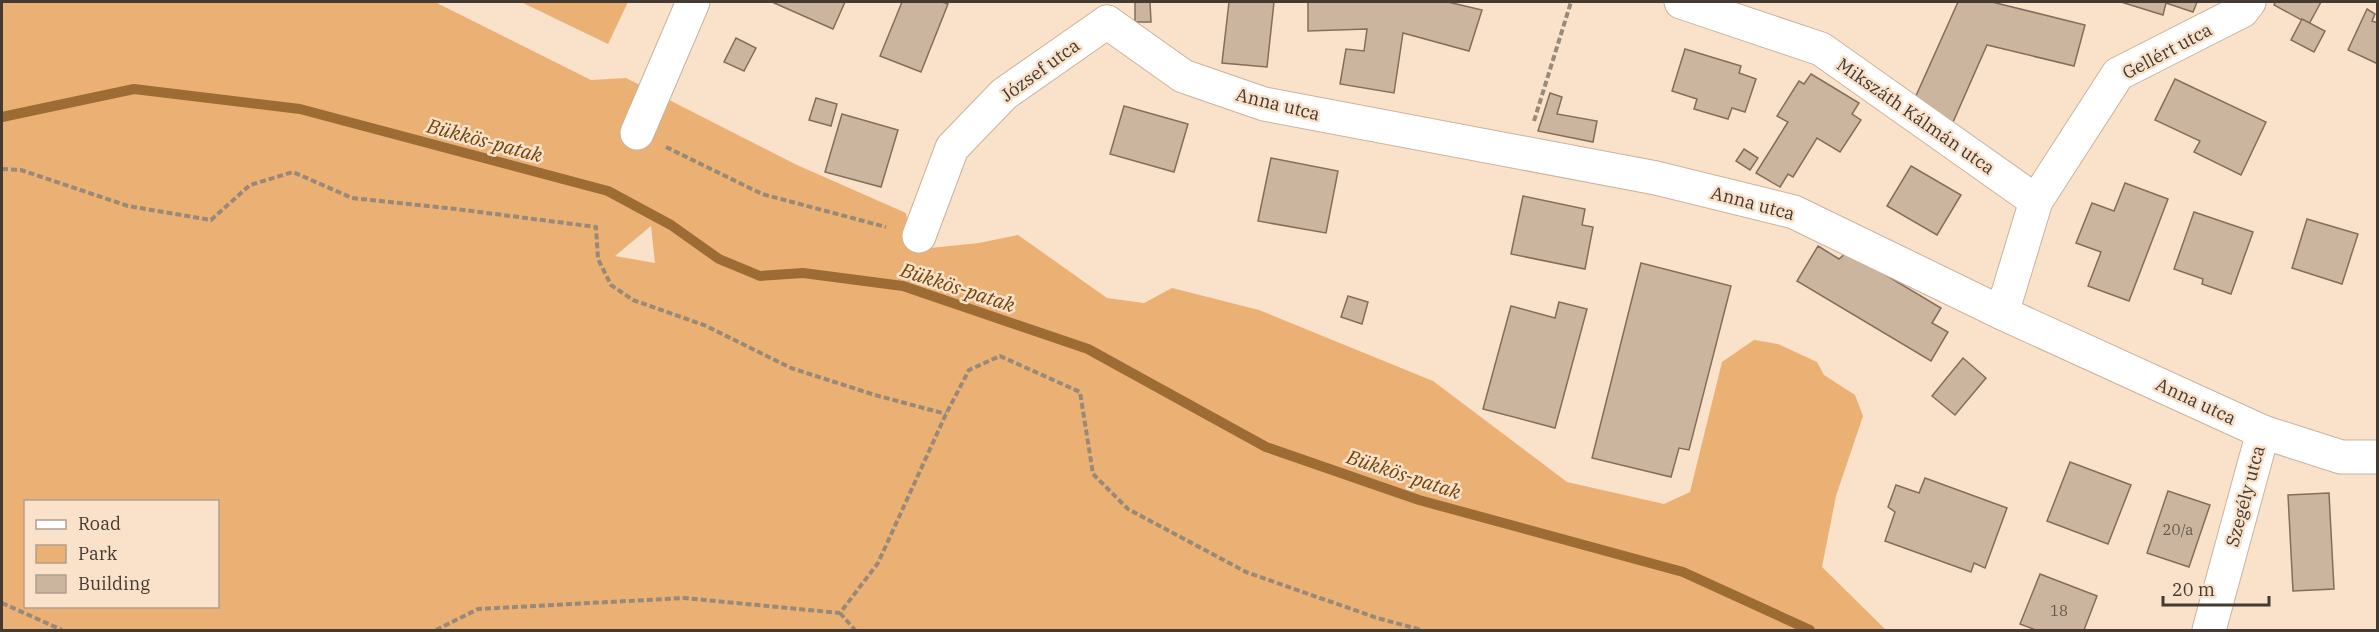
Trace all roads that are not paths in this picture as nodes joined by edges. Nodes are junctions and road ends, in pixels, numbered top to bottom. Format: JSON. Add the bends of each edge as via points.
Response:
{"nodes":[{"id":1,"x":693,"y":2,"type":"edge"},
{"id":2,"x":1681,"y":2,"type":"edge"},
{"id":3,"x":2249,"y":2,"type":"edge"},
{"id":4,"x":1107,"y":12,"type":"edge"},
{"id":5,"x":637,"y":133,"type":"road end"},
{"id":6,"x":2036,"y":201,"type":"junction"},
{"id":7,"x":919,"y":236,"type":"road end"},
{"id":8,"x":2002,"y":313,"type":"junction"},
{"id":9,"x":2263,"y":432,"type":"junction"},
{"id":10,"x":2378,"y":457,"type":"edge"},
{"id":11,"x":2209,"y":630,"type":"edge"}],
"edges":[{"from":1,"to":5,"type":"street"},
{"from":2,"to":6,"type":"street","name":"Mikszáth Kálmán utca","via":[[1821,50]]},
{"from":3,"to":6,"type":"street","name":"Gellért utca","via":[[2242,11],[2118,74]]},
{"from":4,"to":7,"type":"street","name":"József utca","via":[[1004,94],[952,148]]},
{"from":4,"to":8,"type":"street","name":"Anna utca","via":[[1183,76],[1263,104],[1656,178],[1794,212]]},
{"from":6,"to":8,"type":"street"},
{"from":8,"to":9,"type":"street","name":"Anna utca"},
{"from":9,"to":10,"type":"street","name":"Anna utca","via":[[2341,457]]},
{"from":9,"to":11,"type":"street","name":"Szegély utca"}]}
